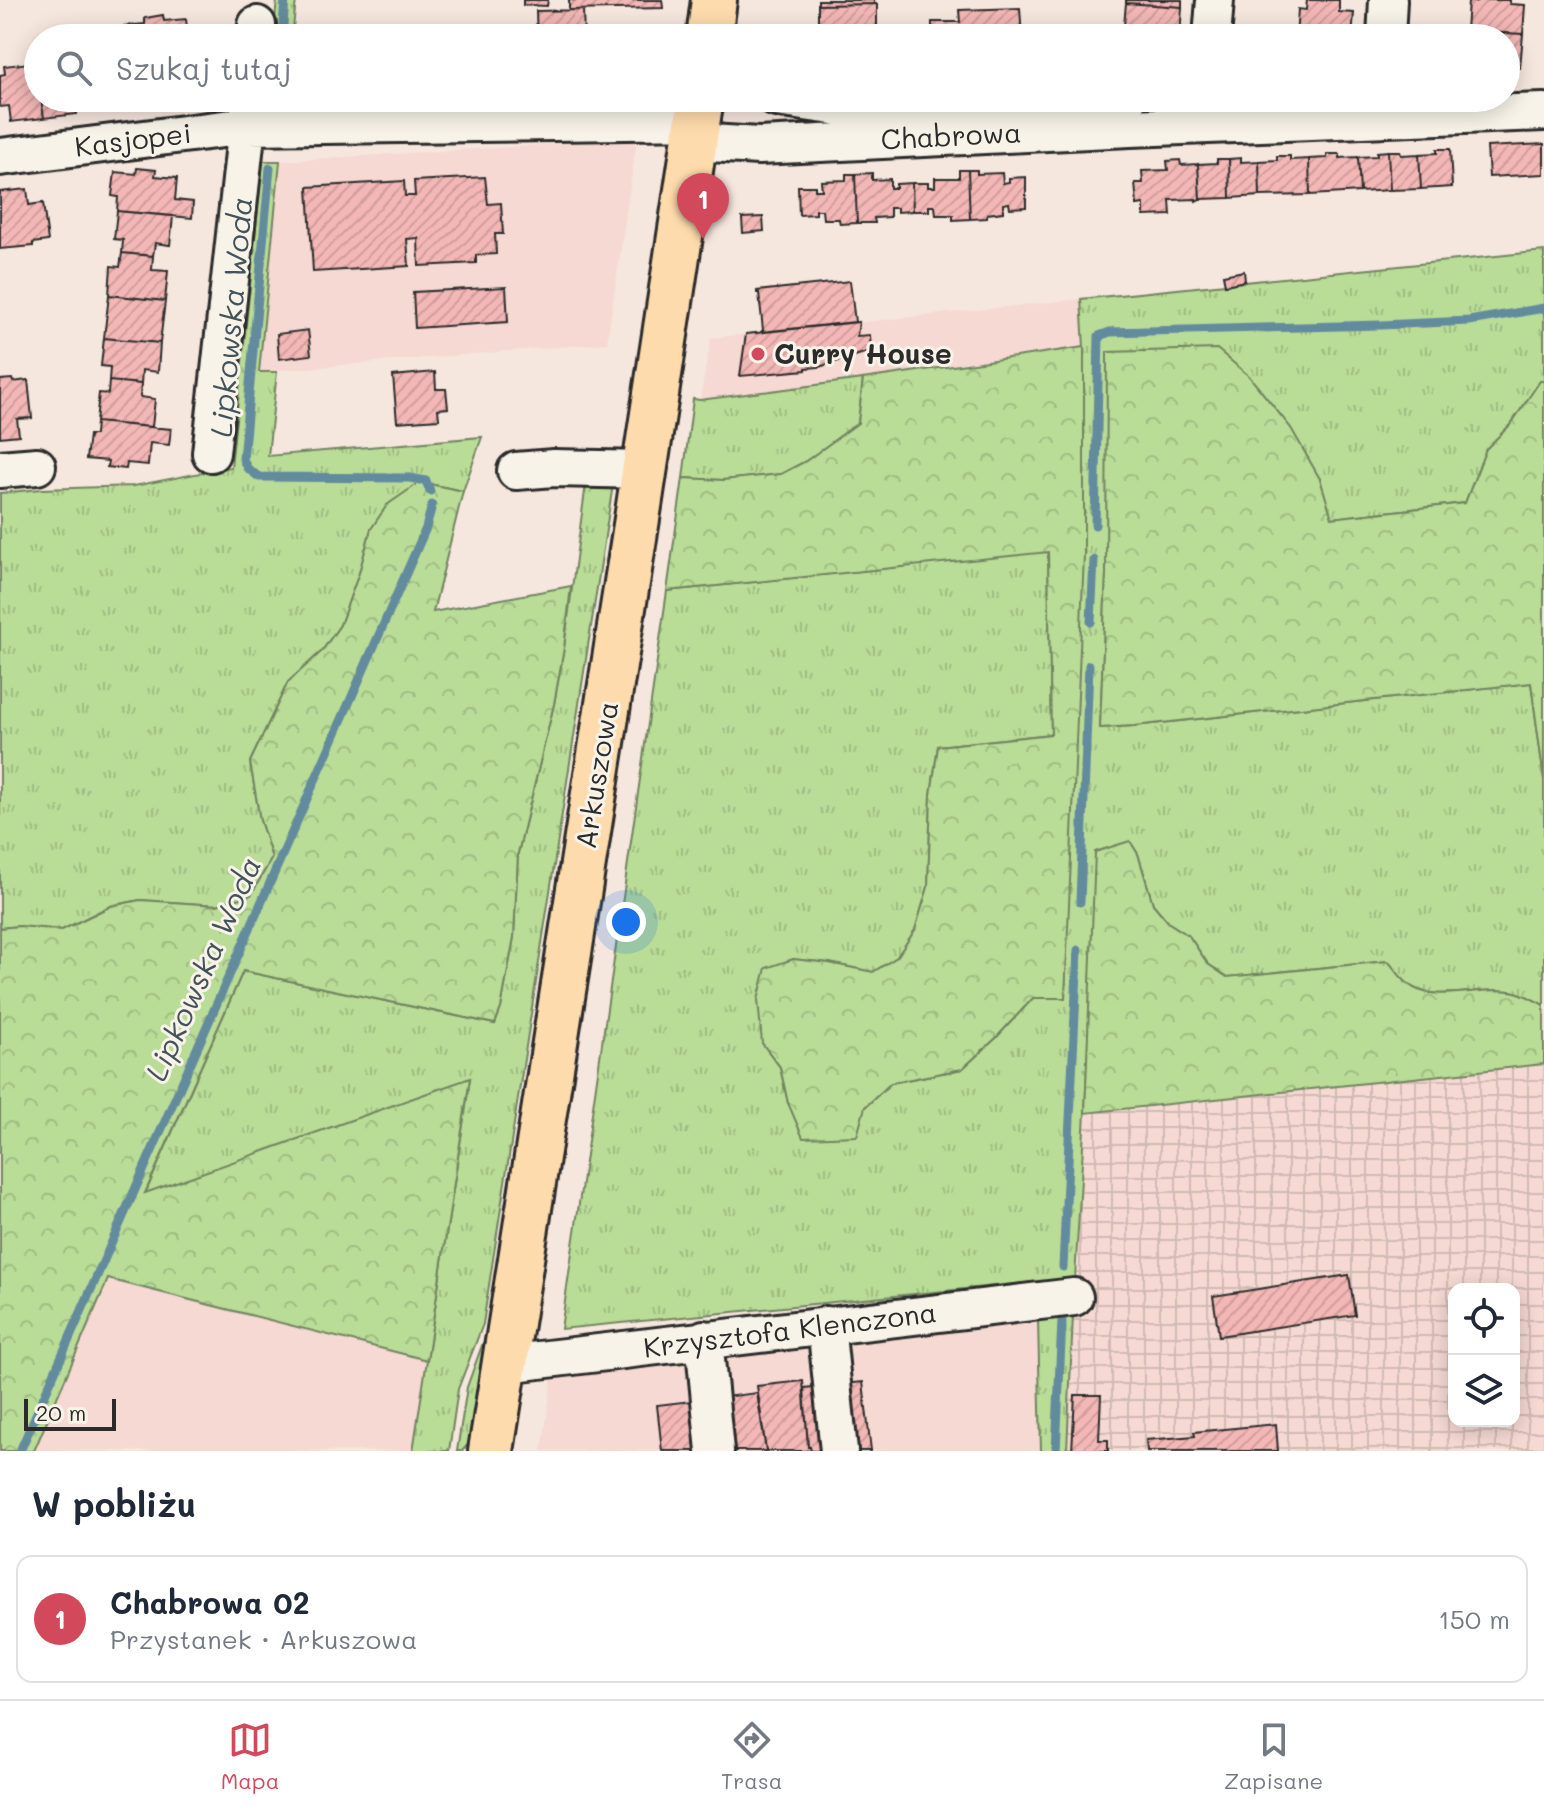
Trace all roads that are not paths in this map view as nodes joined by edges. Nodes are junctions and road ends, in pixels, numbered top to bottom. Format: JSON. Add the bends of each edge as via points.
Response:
{"nodes":[{"id":1,"x":714,"y":0,"type":"edge"},
{"id":2,"x":1215,"y":0,"type":"edge"},
{"id":3,"x":1388,"y":0,"type":"edge"},
{"id":4,"x":711,"y":24,"type":"edge"},
{"id":5,"x":1213,"y":24,"type":"edge"},
{"id":6,"x":1387,"y":24,"type":"edge"},
{"id":7,"x":249,"y":112,"type":"edge"},
{"id":8,"x":1544,"y":112,"type":"edge"},
{"id":9,"x":698,"y":120,"type":"edge"},
{"id":10,"x":0,"y":157,"type":"edge"},
{"id":11,"x":211,"y":453,"type":"dead end"},
{"id":12,"x":37,"y":466,"type":"dead end"},
{"id":13,"x":0,"y":469,"type":"edge"},
{"id":14,"x":644,"y":470,"type":"junction"},
{"id":15,"x":516,"y":471,"type":"dead end"},
{"id":16,"x":1074,"y":1297,"type":"dead end"},
{"id":17,"x":826,"y":1325,"type":"junction"},
{"id":18,"x":704,"y":1339,"type":"junction"},
{"id":19,"x":505,"y":1364,"type":"junction"},
{"id":20,"x":491,"y":1451,"type":"edge"},
{"id":21,"x":715,"y":1451,"type":"edge"},
{"id":22,"x":839,"y":1451,"type":"edge"}],
"edges":[{"from":1,"to":4,"type":"main road"},
{"from":2,"to":5,"type":"street"},
{"from":3,"to":6,"type":"street"},
{"from":7,"to":9,"type":"street","name":"Kasjopei"},
{"from":7,"to":10,"type":"street","name":"Kasjopei"},
{"from":7,"to":11,"type":"street"},
{"from":8,"to":9,"type":"street","name":"Chabrowa","via":[[759,146]]},
{"from":9,"to":14,"type":"main road","name":"Arkuszowa"},
{"from":12,"to":13,"type":"street"},
{"from":14,"to":15,"type":"street"},
{"from":14,"to":19,"type":"main road","name":"Arkuszowa"},
{"from":16,"to":17,"type":"street","name":"Krzysztofa Klenczona"},
{"from":17,"to":18,"type":"street","name":"Krzysztofa Klenczona"},
{"from":17,"to":22,"type":"street"},
{"from":18,"to":19,"type":"street","name":"Krzysztofa Klenczona"},
{"from":18,"to":21,"type":"street"},
{"from":19,"to":20,"type":"main road","name":"Arkuszowa"}]}
